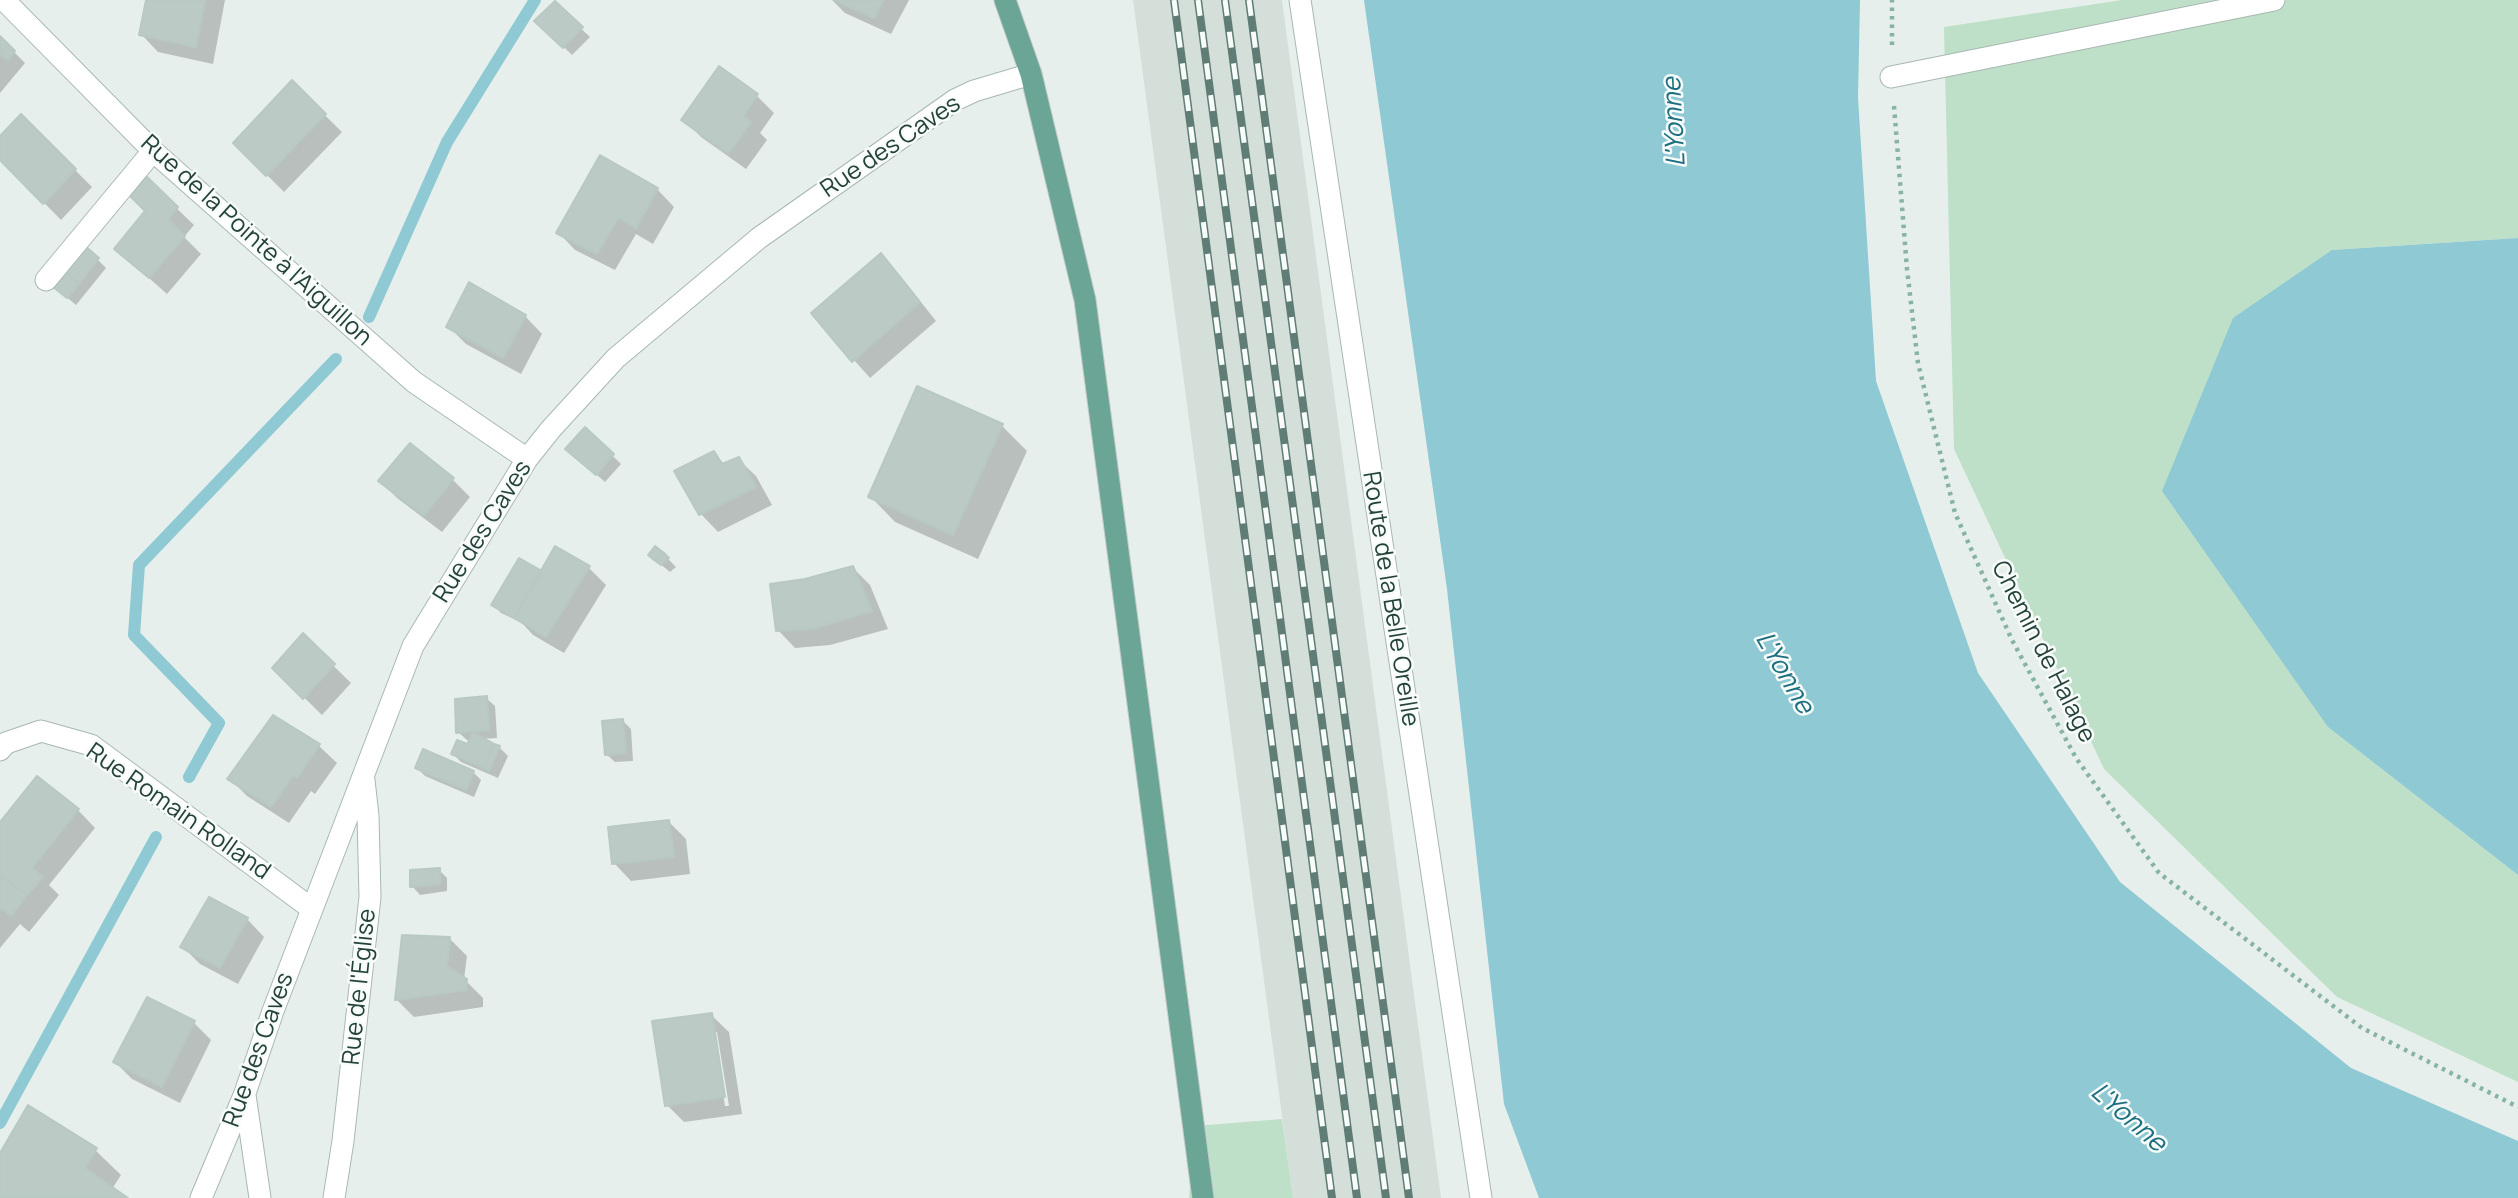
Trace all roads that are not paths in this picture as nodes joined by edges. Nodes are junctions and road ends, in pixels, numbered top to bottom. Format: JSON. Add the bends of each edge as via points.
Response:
{"nodes":[{"id":1,"x":4,"y":0,"type":"edge"},
{"id":2,"x":1005,"y":0,"type":"edge"},
{"id":3,"x":1300,"y":0,"type":"edge"},
{"id":4,"x":2274,"y":0,"type":"edge"},
{"id":5,"x":1031,"y":74,"type":"junction"},
{"id":6,"x":1891,"y":77,"type":"road end"},
{"id":7,"x":153,"y":151,"type":"junction"},
{"id":8,"x":46,"y":280,"type":"dead end"},
{"id":9,"x":527,"y":459,"type":"junction"},
{"id":10,"x":0,"y":750,"type":"edge"},
{"id":11,"x":363,"y":775,"type":"junction"},
{"id":12,"x":312,"y":909,"type":"junction"},
{"id":13,"x":245,"y":1093,"type":"junction"},
{"id":14,"x":201,"y":1198,"type":"edge"},
{"id":15,"x":260,"y":1198,"type":"edge"},
{"id":16,"x":334,"y":1198,"type":"edge"},
{"id":17,"x":1203,"y":1198,"type":"edge"},
{"id":18,"x":1481,"y":1198,"type":"edge"}],
"edges":[{"from":1,"to":7,"type":"street","name":"Rue de la Pointe à l'Aiguillon"},
{"from":2,"to":5,"type":"main road"},
{"from":3,"to":18,"type":"street","name":"Route de la Belle Oreille"},
{"from":4,"to":6,"type":"street"},
{"from":5,"to":9,"type":"street","name":"Rue des Caves","via":[[955,100],[759,238],[616,358]]},
{"from":5,"to":17,"type":"main road","via":[[1085,300]]},
{"from":7,"to":8,"type":"street"},
{"from":7,"to":9,"type":"street","name":"Rue de la Pointe à l'Aiguillon","via":[[414,382]]},
{"from":9,"to":11,"type":"street","name":"Rue des Caves","via":[[413,646]]},
{"from":10,"to":12,"type":"street","name":"Rue Romain Rolland","via":[[6,743],[41,731],[91,745]]},
{"from":11,"to":12,"type":"street","name":"Rue des Caves"},
{"from":11,"to":16,"type":"street","name":"Rue de l'Église","via":[[370,897]]},
{"from":12,"to":13,"type":"street","name":"Rue des Caves"},
{"from":13,"to":14,"type":"street","name":"Rue des Caves"},
{"from":13,"to":15,"type":"street"}]}
